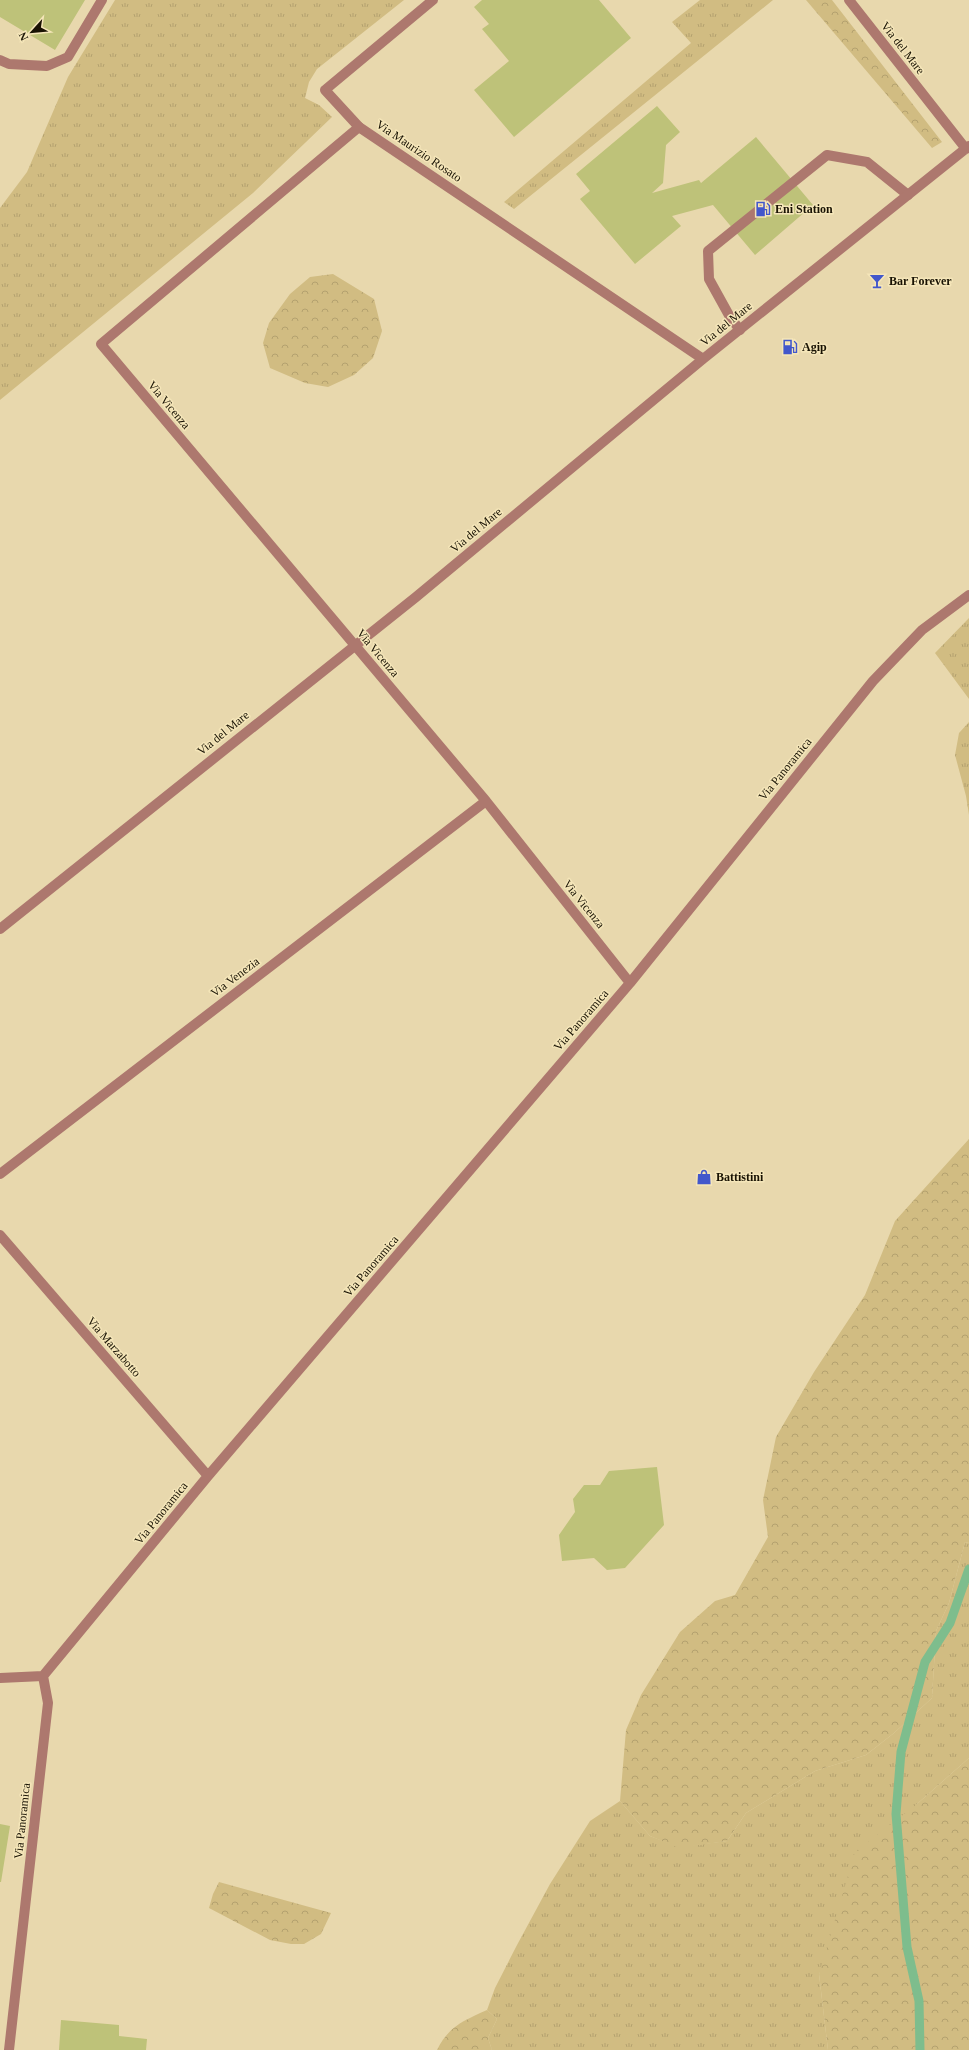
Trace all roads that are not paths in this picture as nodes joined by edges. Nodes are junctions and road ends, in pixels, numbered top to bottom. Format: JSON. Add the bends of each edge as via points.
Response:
{"nodes":[{"id":1,"x":102,"y":0,"type":"edge"},
{"id":2,"x":432,"y":0,"type":"edge"},
{"id":3,"x":849,"y":0,"type":"edge"},
{"id":4,"x":0,"y":60,"type":"edge"},
{"id":5,"x":359,"y":127,"type":"junction"},
{"id":6,"x":967,"y":148,"type":"edge"},
{"id":7,"x":908,"y":195,"type":"junction"},
{"id":8,"x":740,"y":330,"type":"junction"},
{"id":9,"x":100,"y":344,"type":"joint"},
{"id":10,"x":703,"y":359,"type":"junction"},
{"id":11,"x":969,"y":595,"type":"edge"},
{"id":12,"x":354,"y":644,"type":"junction"},
{"id":13,"x":486,"y":801,"type":"junction"},
{"id":14,"x":0,"y":929,"type":"edge"},
{"id":15,"x":630,"y":983,"type":"junction"},
{"id":16,"x":0,"y":1174,"type":"edge"},
{"id":17,"x":0,"y":1235,"type":"edge"},
{"id":18,"x":208,"y":1476,"type":"junction"},
{"id":19,"x":43,"y":1676,"type":"junction"},
{"id":20,"x":0,"y":1678,"type":"edge"},
{"id":21,"x":9,"y":2050,"type":"edge"}],
"edges":[{"from":1,"to":4,"type":"street","via":[[68,57],[46,66],[9,64]]},
{"from":2,"to":5,"type":"street","via":[[325,90]]},
{"from":3,"to":6,"type":"street","name":"Via del Mare"},
{"from":5,"to":9,"type":"street","name":"Via Maurizio Rosato"},
{"from":5,"to":10,"type":"street","name":"Via Maurizio Rosato"},
{"from":6,"to":7,"type":"street","name":"Via del Mare"},
{"from":7,"to":8,"type":"street","name":"Via del Mare"},
{"from":7,"to":8,"type":"street","via":[[867,162],[827,156],[803,174],[708,251],[709,279]]},
{"from":8,"to":10,"type":"street","name":"Via del Mare"},
{"from":9,"to":12,"type":"street","name":"Via Vicenza"},
{"from":10,"to":12,"type":"street","name":"Via del Mare","via":[[416,597]]},
{"from":11,"to":15,"type":"street","name":"Via Panoramica","via":[[922,630],[873,681]]},
{"from":12,"to":13,"type":"street","name":"Via Vicenza"},
{"from":12,"to":14,"type":"street","name":"Via del Mare"},
{"from":13,"to":15,"type":"street","name":"Via Vicenza"},
{"from":13,"to":16,"type":"street","name":"Via Venezia"},
{"from":15,"to":18,"type":"street","name":"Via Panoramica"},
{"from":17,"to":18,"type":"street","name":"Via Marzabotto"},
{"from":18,"to":19,"type":"street","name":"Via Panoramica"},
{"from":19,"to":20,"type":"street"},
{"from":19,"to":21,"type":"street","name":"Via Panoramica","via":[[48,1703]]}]}
